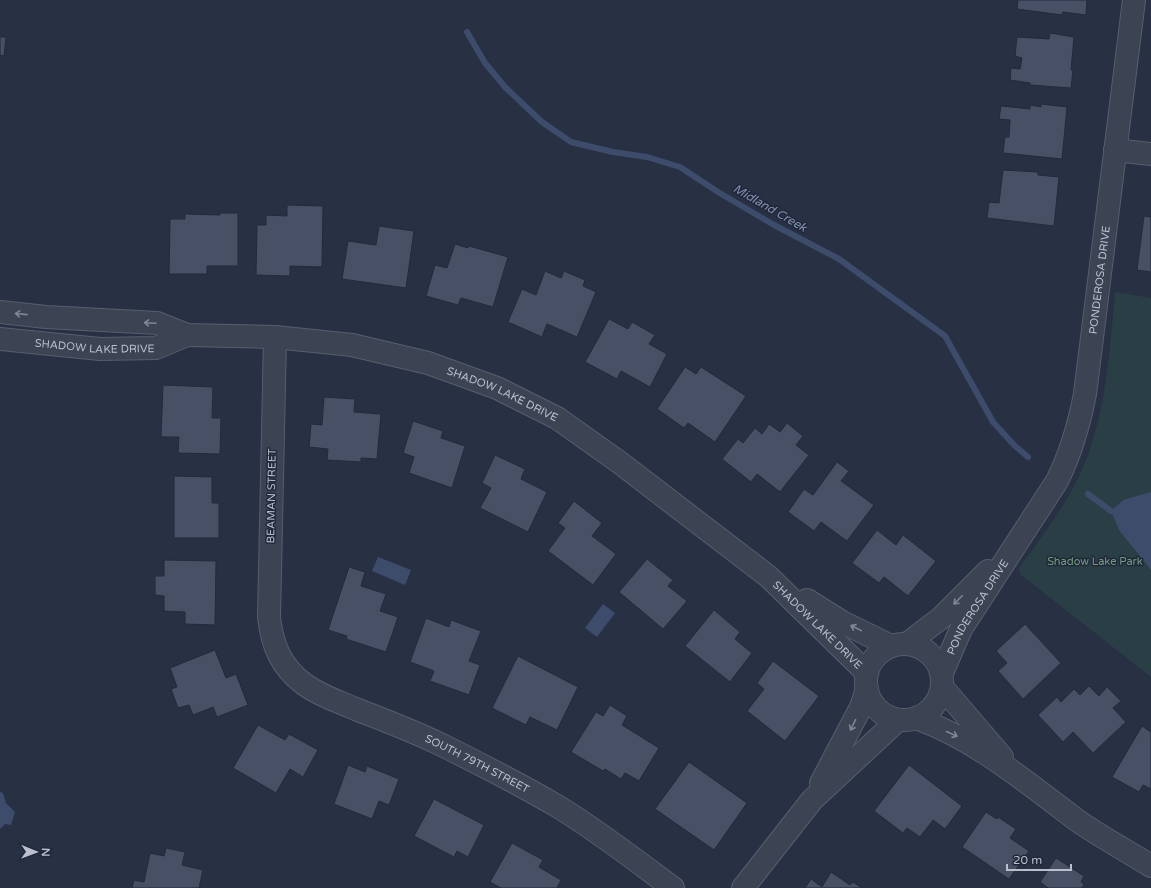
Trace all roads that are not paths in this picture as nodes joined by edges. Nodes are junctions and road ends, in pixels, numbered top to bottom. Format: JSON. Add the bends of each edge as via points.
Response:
{"nodes":[{"id":1,"x":1134,"y":0,"type":"edge"},
{"id":2,"x":1115,"y":150,"type":"junction"},
{"id":3,"x":1151,"y":154,"type":"edge"},
{"id":4,"x":0,"y":312,"type":"edge"},
{"id":5,"x":188,"y":335,"type":"junction"},
{"id":6,"x":275,"y":337,"type":"junction"},
{"id":7,"x":0,"y":339,"type":"edge"},
{"id":8,"x":1016,"y":543,"type":"junction"},
{"id":9,"x":769,"y":577,"type":"junction"},
{"id":10,"x":899,"y":644,"type":"junction"},
{"id":11,"x":278,"y":654,"type":"joint"},
{"id":12,"x":942,"y":680,"type":"junction"},
{"id":13,"x":867,"y":681,"type":"junction"},
{"id":14,"x":907,"y":719,"type":"junction"},
{"id":15,"x":1014,"y":772,"type":"junction"},
{"id":16,"x":812,"y":800,"type":"junction"},
{"id":17,"x":1151,"y":866,"type":"edge"},
{"id":18,"x":673,"y":888,"type":"edge"},
{"id":19,"x":742,"y":888,"type":"edge"}],
"edges":[{"from":1,"to":2,"type":"street","name":"PONDEROSA DRIVE"},
{"from":2,"to":3,"type":"street"},
{"from":2,"to":8,"type":"street","name":"PONDEROSA DRIVE","via":[[1085,394],[1076,437],[1057,481]]},
{"from":5,"to":4,"type":"street","name":"SHADOW LAKE DRIVE","one_way":true,"via":[[157,323],[54,318]]},
{"from":5,"to":6,"type":"street","name":"SHADOW LAKE DRIVE"},
{"from":5,"to":7,"type":"street","name":"SHADOW LAKE DRIVE","via":[[156,348],[100,349]]},
{"from":6,"to":9,"type":"street","name":"SHADOW LAKE DRIVE","via":[[352,345],[428,363],[466,375],[530,404],[586,437]]},
{"from":6,"to":11,"type":"street","name":"BEAMAN STREET","via":[[269,617],[271,636]]},
{"from":8,"to":10,"type":"street","name":"PONDEROSA DRIVE","one_way":true,"via":[[940,618]]},
{"from":8,"to":12,"type":"street","name":"PONDEROSA DRIVE","via":[[961,630]]},
{"from":10,"to":9,"type":"street","name":"SHADOW LAKE DRIVE","one_way":true,"via":[[842,622]]},
{"from":9,"to":13,"type":"street","name":"SHADOW LAKE DRIVE","via":[[832,637]]},
{"from":10,"to":12,"type":"street","via":[[921,647],[933,656]]},
{"from":10,"to":13,"type":"street","via":[[875,656]]},
{"from":11,"to":18,"type":"street","name":"SOUTH 79TH STREET","via":[[288,669],[321,695],[441,745],[557,806]]},
{"from":12,"to":14,"type":"street","via":[[937,703],[931,710]]},
{"from":12,"to":15,"type":"street"},
{"from":13,"to":14,"type":"street","via":[[870,698],[878,709],[889,717]]},
{"from":13,"to":16,"type":"street","one_way":true,"via":[[861,707],[853,725]]},
{"from":14,"to":15,"type":"street","one_way":true,"via":[[958,736]]},
{"from":14,"to":16,"type":"street"},
{"from":15,"to":17,"type":"street","via":[[1081,822]]},
{"from":16,"to":19,"type":"street"}]}
